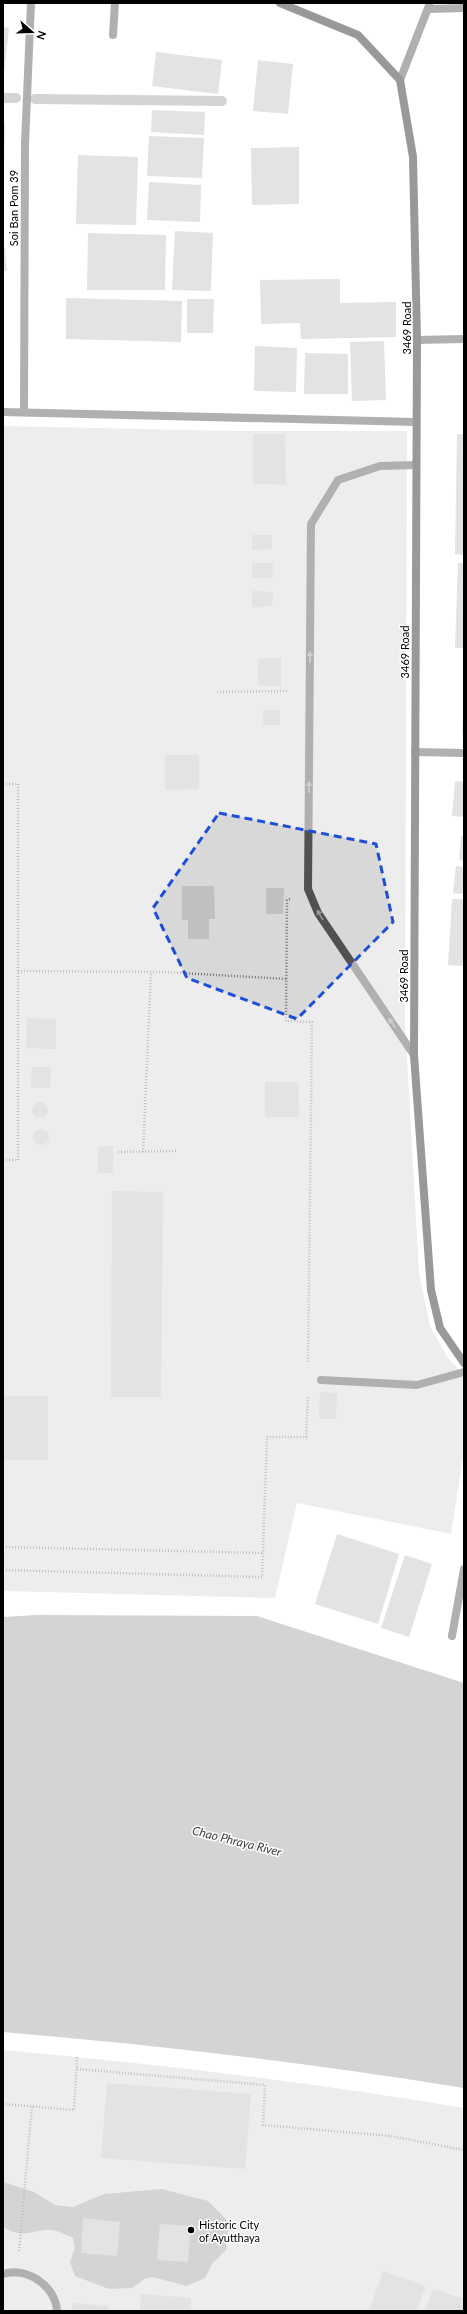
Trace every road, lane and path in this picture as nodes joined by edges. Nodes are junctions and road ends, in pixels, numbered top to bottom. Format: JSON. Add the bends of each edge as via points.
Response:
{"nodes":[{"id":1,"x":31,"y":3,"type":"edge"},
{"id":2,"x":115,"y":3,"type":"edge"},
{"id":3,"x":280,"y":3,"type":"edge"},
{"id":4,"x":430,"y":6,"type":"edge"},
{"id":5,"x":464,"y":8,"type":"edge"},
{"id":6,"x":113,"y":35,"type":"dead end"},
{"id":7,"x":400,"y":80,"type":"junction"},
{"id":8,"x":464,"y":339,"type":"edge"},
{"id":9,"x":417,"y":340,"type":"junction"},
{"id":10,"x":3,"y":412,"type":"edge"},
{"id":11,"x":24,"y":412,"type":"junction"},
{"id":12,"x":416,"y":422,"type":"junction"},
{"id":13,"x":416,"y":465,"type":"junction"},
{"id":14,"x":310,"y":691,"type":"junction"},
{"id":15,"x":217,"y":692,"type":"dead end"},
{"id":16,"x":415,"y":752,"type":"junction"},
{"id":17,"x":464,"y":754,"type":"edge"},
{"id":18,"x":3,"y":784,"type":"edge"},
{"id":19,"x":308,"y":889,"type":"junction"},
{"id":20,"x":18,"y":971,"type":"junction"},
{"id":21,"x":151,"y":972,"type":"junction"},
{"id":22,"x":287,"y":979,"type":"junction"},
{"id":23,"x":414,"y":1056,"type":"junction"},
{"id":24,"x":176,"y":1151,"type":"dead end"},
{"id":25,"x":118,"y":1152,"type":"dead end"},
{"id":26,"x":143,"y":1152,"type":"junction"},
{"id":27,"x":3,"y":1160,"type":"edge"},
{"id":28,"x":464,"y":1363,"type":"edge"},
{"id":29,"x":308,"y":1364,"type":"dead end"},
{"id":30,"x":464,"y":1372,"type":"edge"},
{"id":31,"x":321,"y":1380,"type":"dead end"},
{"id":32,"x":308,"y":1394,"type":"dead end"},
{"id":33,"x":3,"y":1546,"type":"edge"},
{"id":34,"x":264,"y":1553,"type":"junction"},
{"id":35,"x":464,"y":1569,"type":"edge"},
{"id":36,"x":3,"y":1570,"type":"edge"},
{"id":37,"x":452,"y":1636,"type":"dead end"},
{"id":38,"x":77,"y":2057,"type":"dead end"},
{"id":39,"x":76,"y":2069,"type":"junction"},
{"id":40,"x":3,"y":2104,"type":"edge"},
{"id":41,"x":32,"y":2106,"type":"junction"},
{"id":42,"x":464,"y":2150,"type":"edge"},
{"id":43,"x":19,"y":2250,"type":"dead end"},
{"id":44,"x":3,"y":2274,"type":"edge"},
{"id":45,"x":57,"y":2311,"type":"edge"}],
"edges":[{"from":1,"to":11,"type":"street","name":"Soi Ban Pom 39","via":[[24,144]]},
{"from":2,"to":6,"type":"street"},
{"from":3,"to":7,"type":"street","via":[[358,35]]},
{"from":4,"to":5,"type":"street"},
{"from":4,"to":7,"type":"street"},
{"from":7,"to":9,"type":"street","name":"3469 Road","via":[[413,157]]},
{"from":8,"to":9,"type":"street"},
{"from":9,"to":12,"type":"street","name":"3469 Road"},
{"from":10,"to":11,"type":"street"},
{"from":11,"to":12,"type":"street"},
{"from":12,"to":13,"type":"street","name":"3469 Road"},
{"from":14,"to":13,"type":"street","one_way":true,"via":[[310,524],[338,480],[380,466]]},
{"from":13,"to":16,"type":"street","name":"3469 Road"},
{"from":14,"to":15,"type":"path"},
{"from":19,"to":14,"type":"street","one_way":true},
{"from":16,"to":17,"type":"street"},
{"from":16,"to":23,"type":"street","name":"3469 Road"},
{"from":18,"to":20,"type":"path","via":[[18,784]]},
{"from":19,"to":22,"type":"path","via":[[288,900]]},
{"from":23,"to":19,"type":"street","one_way":true,"via":[[318,913]]},
{"from":20,"to":21,"type":"path"},
{"from":20,"to":27,"type":"path","via":[[18,1160]]},
{"from":21,"to":22,"type":"path"},
{"from":21,"to":26,"type":"path"},
{"from":22,"to":29,"type":"path","via":[[286,1021],[312,1022]]},
{"from":23,"to":28,"type":"street","name":"3469 Road","via":[[431,1290],[440,1328]]},
{"from":24,"to":26,"type":"path"},
{"from":25,"to":26,"type":"path"},
{"from":30,"to":31,"type":"street","via":[[417,1385]]},
{"from":32,"to":34,"type":"path","via":[[306,1437],[267,1437]]},
{"from":33,"to":34,"type":"path"},
{"from":34,"to":36,"type":"path","via":[[262,1577]]},
{"from":35,"to":37,"type":"street"},
{"from":38,"to":39,"type":"path"},
{"from":39,"to":41,"type":"path","via":[[74,2110]]},
{"from":39,"to":42,"type":"path","via":[[265,2085],[263,2125],[390,2136]]},
{"from":40,"to":41,"type":"path"},
{"from":41,"to":43,"type":"path"},
{"from":44,"to":45,"type":"street","via":[[12,2271],[39,2279],[56,2302]]}]}
